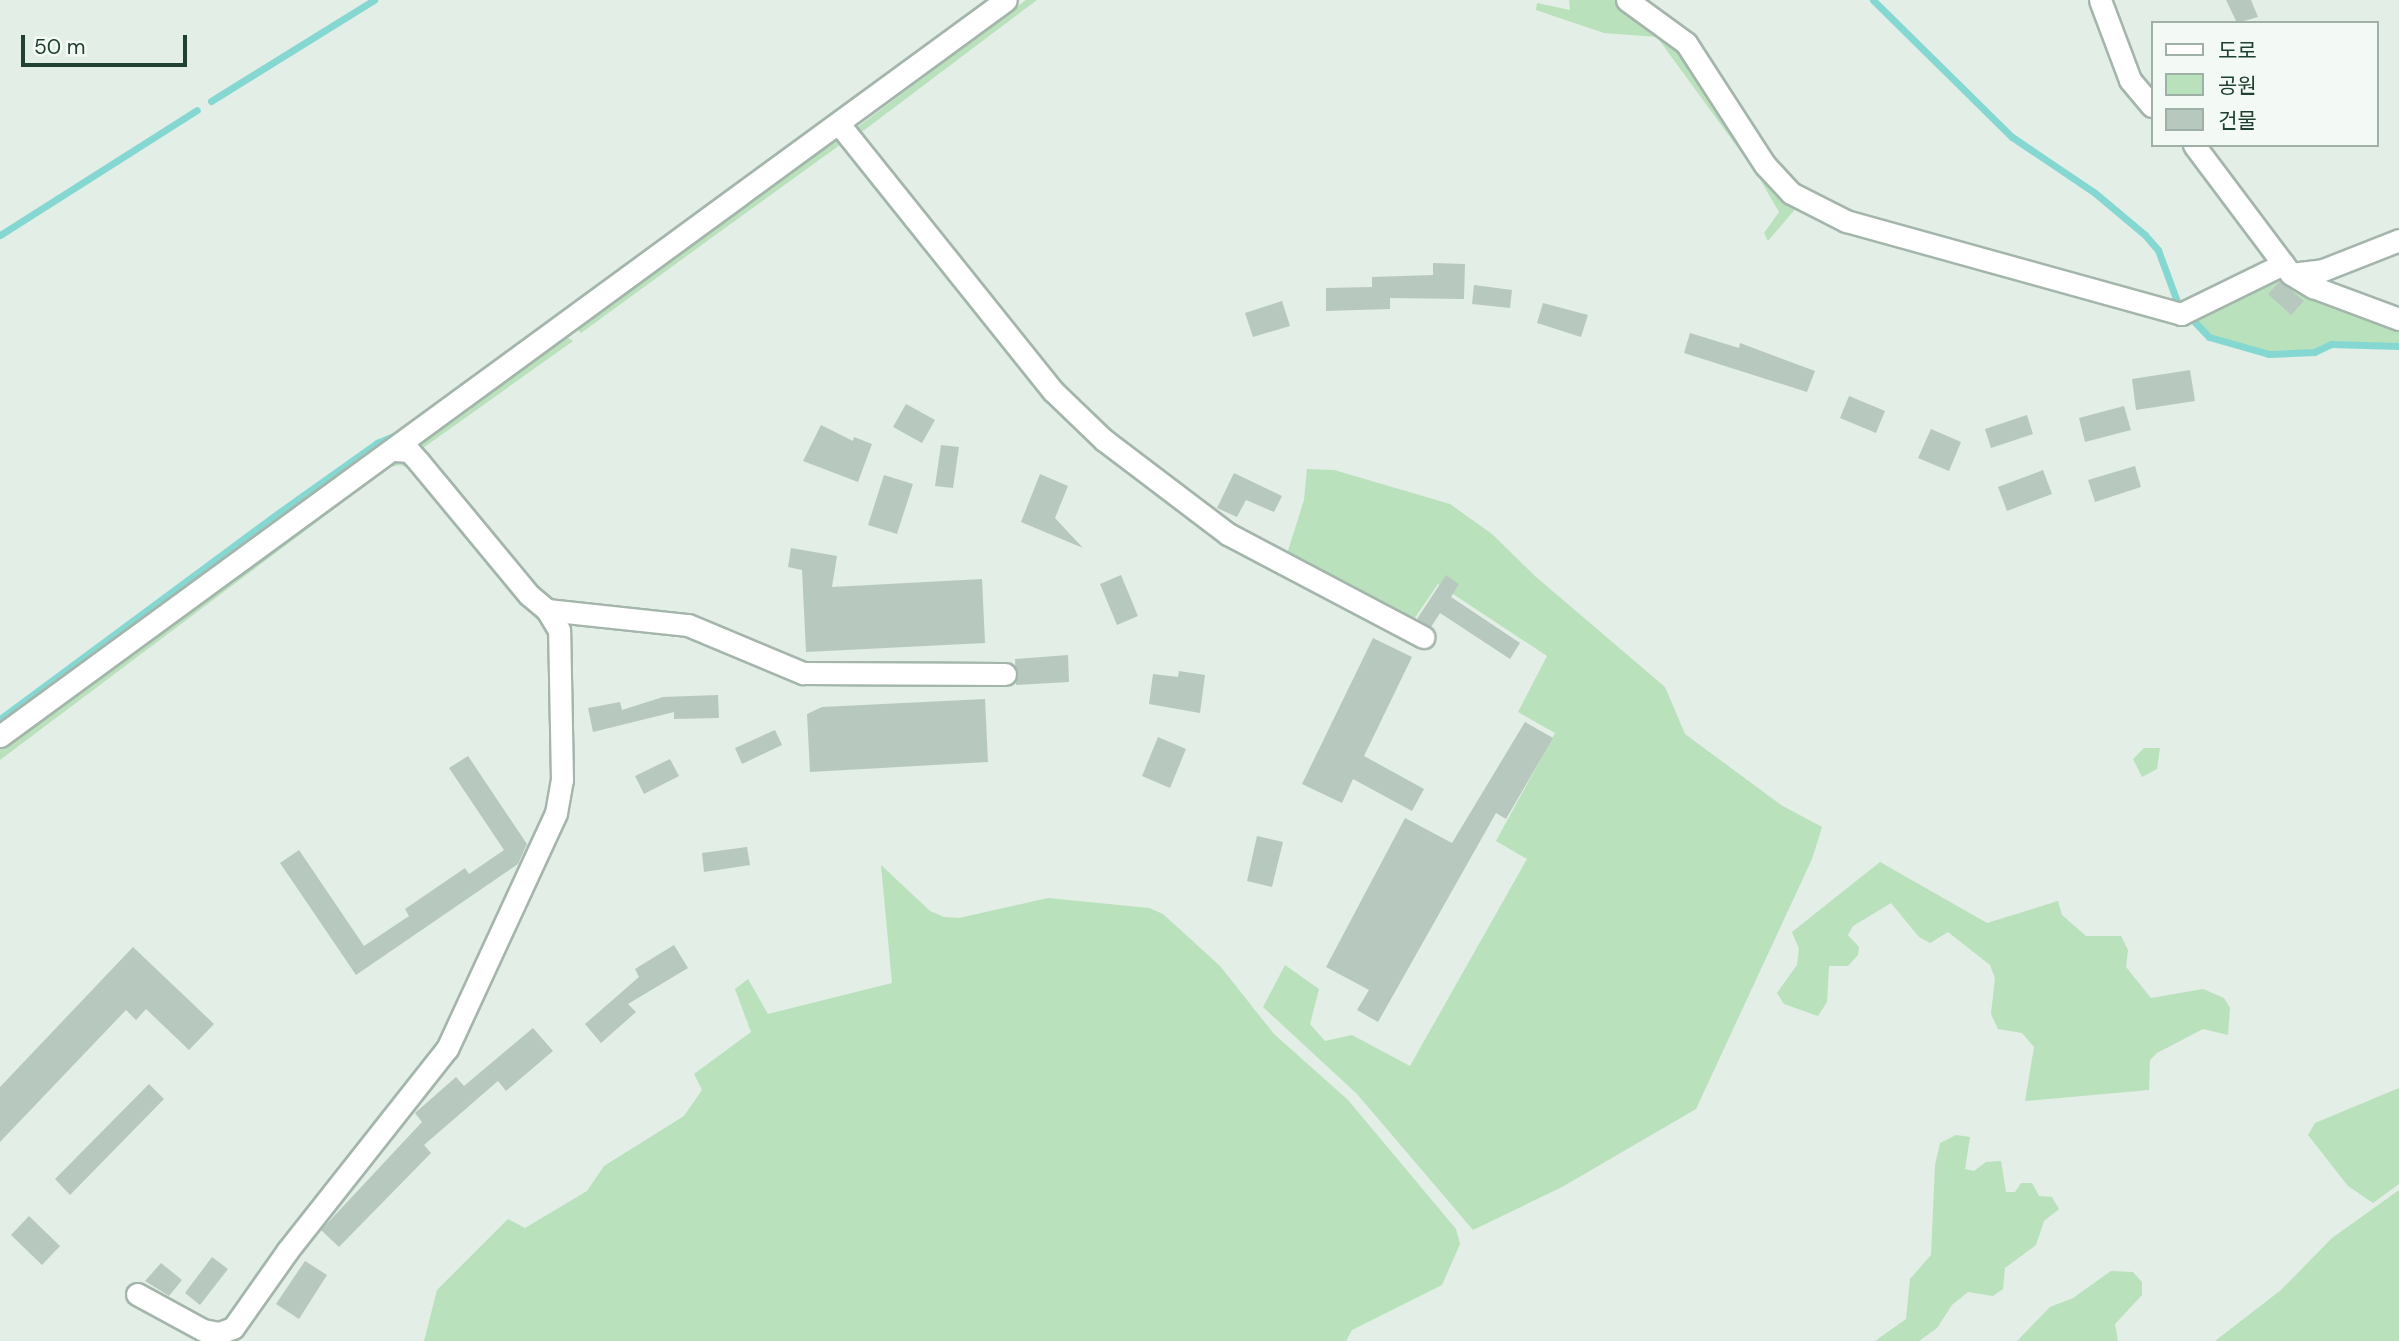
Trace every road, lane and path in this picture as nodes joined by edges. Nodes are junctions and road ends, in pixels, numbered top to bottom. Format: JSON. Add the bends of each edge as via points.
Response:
{"nodes":[{"id":1,"x":1006,"y":0,"type":"edge"},
{"id":2,"x":1627,"y":0,"type":"edge"},
{"id":3,"x":2100,"y":0,"type":"edge"},
{"id":4,"x":2150,"y":104,"type":"edge"},
{"id":5,"x":839,"y":124,"type":"junction"},
{"id":6,"x":2196,"y":147,"type":"edge"},
{"id":7,"x":2399,"y":240,"type":"edge"},
{"id":8,"x":2287,"y":269,"type":"junction"},
{"id":9,"x":2399,"y":319,"type":"edge"},
{"id":10,"x":396,"y":450,"type":"junction"},
{"id":11,"x":547,"y":610,"type":"junction"},
{"id":12,"x":1423,"y":637,"type":"dead end"},
{"id":13,"x":1004,"y":674,"type":"dead end"},
{"id":14,"x":0,"y":736,"type":"edge"},
{"id":15,"x":137,"y":1294,"type":"dead end"}],
"edges":[{"from":1,"to":5,"type":"street"},
{"from":2,"to":8,"type":"street","via":[[1686,43],[1765,165],[1791,192],[1846,221],[2181,314]]},
{"from":3,"to":4,"type":"street","via":[[2130,80]]},
{"from":5,"to":10,"type":"street"},
{"from":5,"to":12,"type":"street","via":[[1053,391],[1104,440],[1228,534]]},
{"from":6,"to":8,"type":"street"},
{"from":7,"to":8,"type":"street","via":[[2323,270]]},
{"from":8,"to":9,"type":"street","via":[[2313,287]]},
{"from":10,"to":11,"type":"street","via":[[409,451],[529,595]]},
{"from":10,"to":14,"type":"street"},
{"from":11,"to":13,"type":"street","via":[[688,625],[803,673]]},
{"from":11,"to":15,"type":"street","via":[[559,630],[562,688],[562,780],[556,813],[447,1049],[288,1250],[233,1328],[203,1330]]}]}
